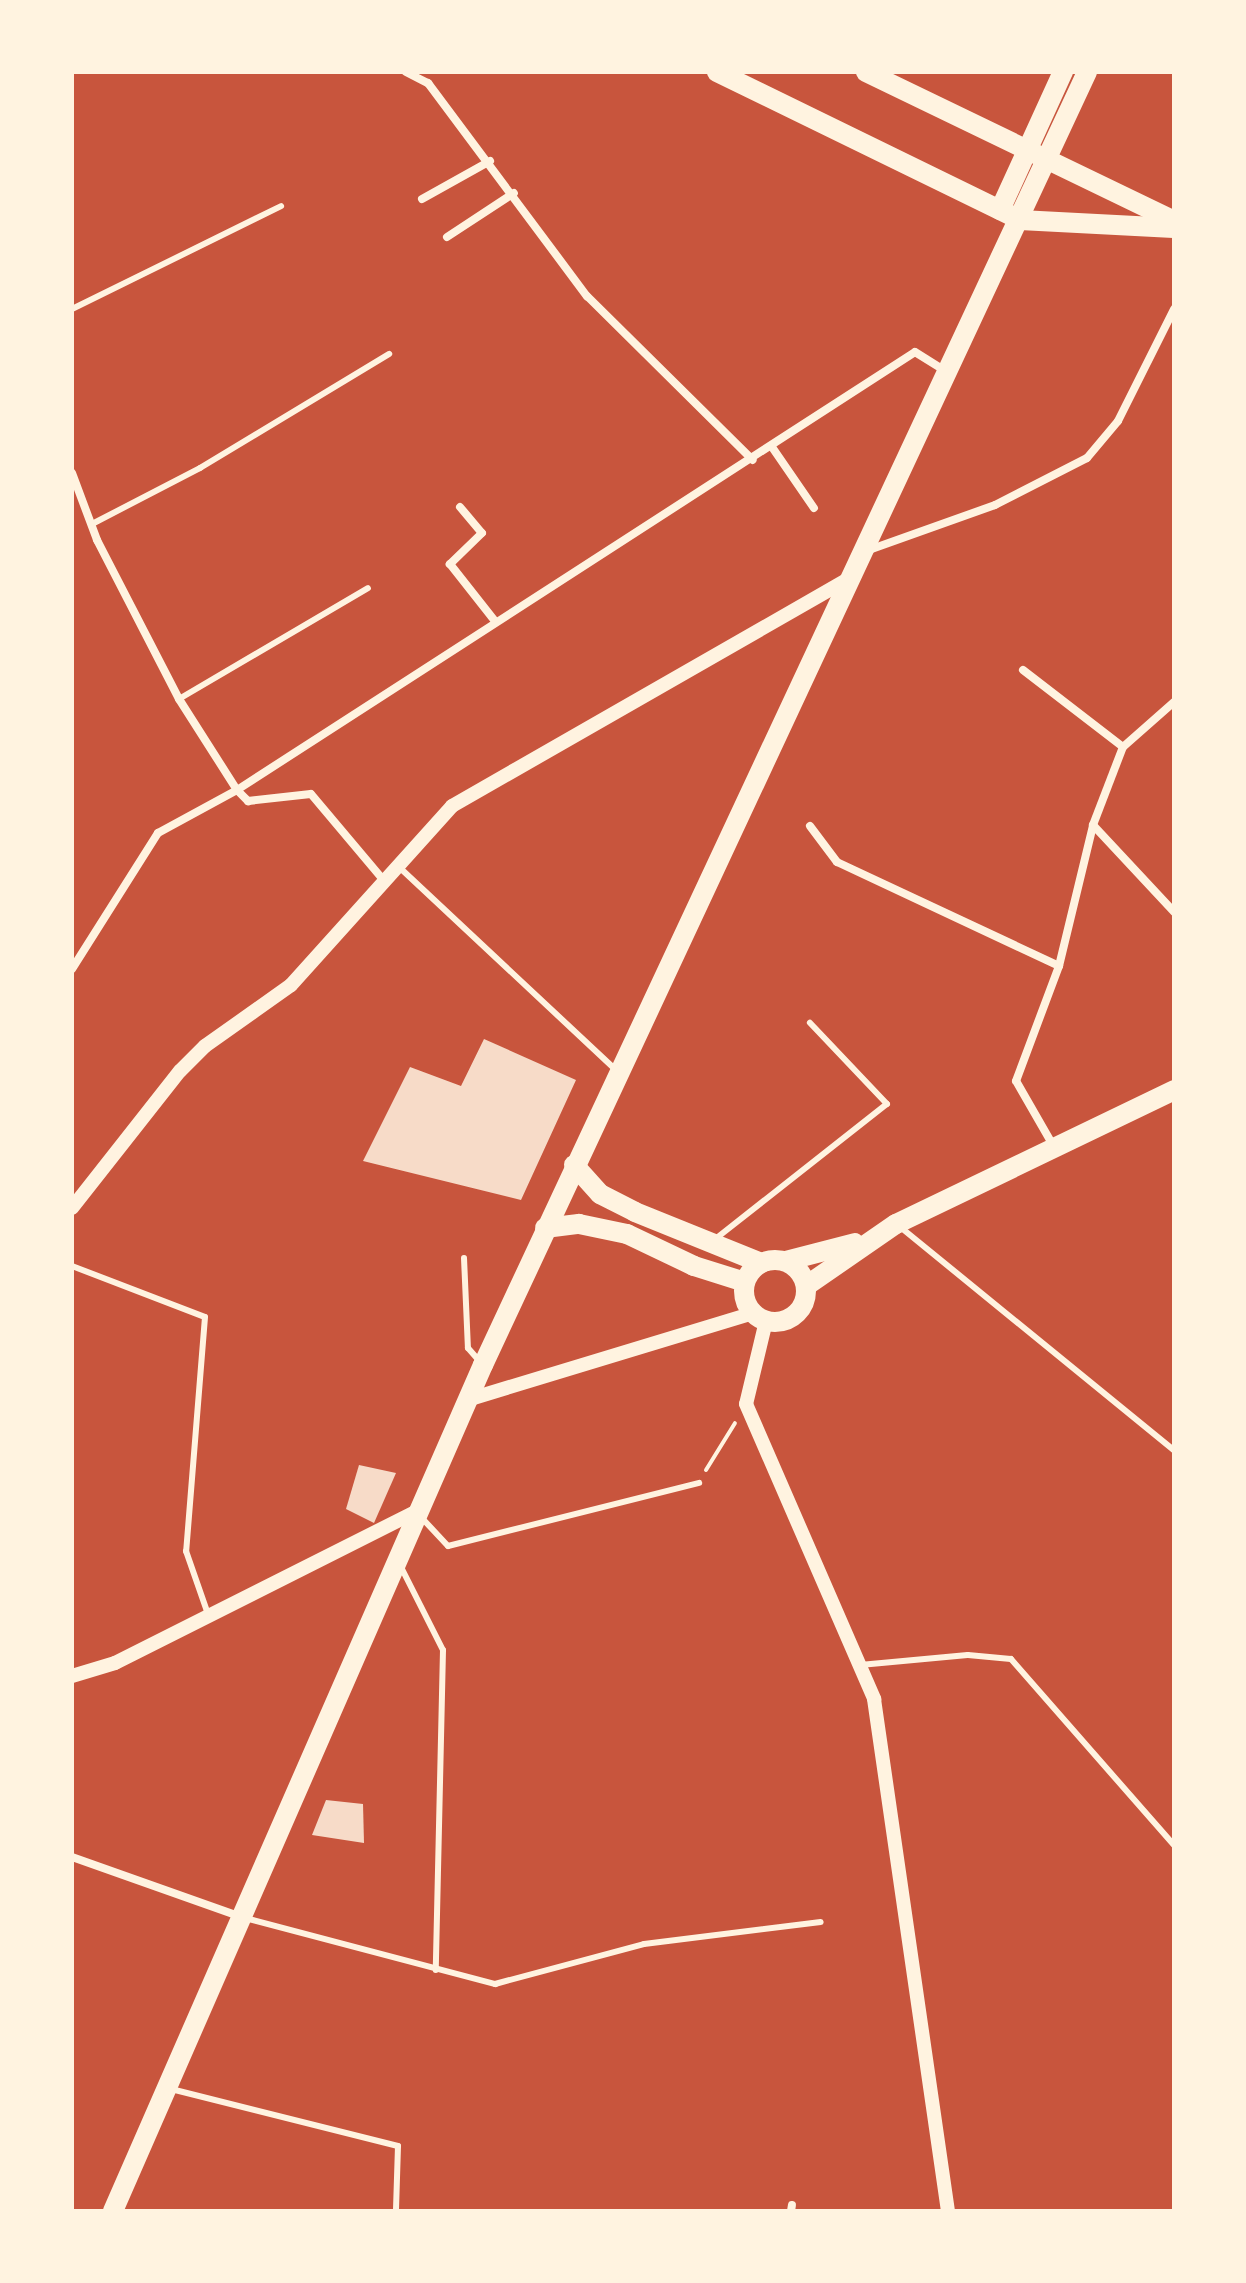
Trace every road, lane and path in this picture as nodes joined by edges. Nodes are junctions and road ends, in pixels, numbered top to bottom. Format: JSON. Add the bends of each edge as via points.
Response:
{"nodes":[{"id":1,"x":406,"y":72,"type":"edge"},
{"id":2,"x":717,"y":72,"type":"edge"},
{"id":3,"x":866,"y":72,"type":"edge"},
{"id":4,"x":1063,"y":72,"type":"edge"},
{"id":5,"x":1087,"y":72,"type":"edge"},
{"id":6,"x":1038,"y":156,"type":"junction"},
{"id":7,"x":490,"y":161,"type":"junction"},
{"id":8,"x":514,"y":193,"type":"junction"},
{"id":9,"x":422,"y":199,"type":"dead end"},
{"id":10,"x":281,"y":206,"type":"dead end"},
{"id":11,"x":1000,"y":210,"type":"junction"},
{"id":12,"x":1020,"y":220,"type":"junction"},
{"id":13,"x":1174,"y":221,"type":"edge"},
{"id":14,"x":1174,"y":228,"type":"edge"},
{"id":15,"x":447,"y":237,"type":"dead end"},
{"id":16,"x":72,"y":309,"type":"edge"},
{"id":17,"x":1174,"y":309,"type":"edge"},
{"id":18,"x":389,"y":354,"type":"dead end"},
{"id":19,"x":948,"y":373,"type":"junction"},
{"id":20,"x":772,"y":447,"type":"junction"},
{"id":21,"x":753,"y":460,"type":"junction"},
{"id":22,"x":72,"y":473,"type":"edge"},
{"id":23,"x":460,"y":507,"type":"dead end"},
{"id":24,"x":814,"y":508,"type":"dead end"},
{"id":25,"x":92,"y":524,"type":"junction"},
{"id":26,"x":861,"y":553,"type":"junction"},
{"id":27,"x":849,"y":579,"type":"junction"},
{"id":28,"x":368,"y":588,"type":"dead end"},
{"id":29,"x":494,"y":620,"type":"junction"},
{"id":30,"x":1023,"y":670,"type":"dead end"},
{"id":31,"x":179,"y":699,"type":"junction"},
{"id":32,"x":1174,"y":702,"type":"edge"},
{"id":33,"x":1123,"y":747,"type":"junction"},
{"id":34,"x":237,"y":790,"type":"junction"},
{"id":35,"x":1093,"y":825,"type":"junction"},
{"id":36,"x":810,"y":826,"type":"dead end"},
{"id":37,"x":399,"y":867,"type":"junction"},
{"id":38,"x":386,"y":883,"type":"junction"},
{"id":39,"x":1174,"y":912,"type":"edge"},
{"id":40,"x":1059,"y":966,"type":"junction"},
{"id":41,"x":72,"y":969,"type":"edge"},
{"id":42,"x":810,"y":1023,"type":"dead end"},
{"id":43,"x":618,"y":1072,"type":"junction"},
{"id":44,"x":1174,"y":1090,"type":"edge"},
{"id":45,"x":1055,"y":1148,"type":"junction"},
{"id":46,"x":574,"y":1165,"type":"junction"},
{"id":47,"x":72,"y":1208,"type":"edge"},
{"id":48,"x":896,"y":1224,"type":"junction"},
{"id":49,"x":545,"y":1228,"type":"junction"},
{"id":50,"x":867,"y":1240,"type":"junction"},
{"id":51,"x":708,"y":1244,"type":"junction"},
{"id":52,"x":464,"y":1258,"type":"dead end"},
{"id":53,"x":786,"y":1261,"type":"junction"},
{"id":54,"x":761,"y":1263,"type":"junction"},
{"id":55,"x":72,"y":1266,"type":"edge"},
{"id":56,"x":745,"y":1282,"type":"junction"},
{"id":57,"x":806,"y":1286,"type":"junction"},
{"id":58,"x":759,"y":1317,"type":"junction"},
{"id":59,"x":483,"y":1365,"type":"junction"},
{"id":60,"x":467,"y":1400,"type":"junction"},
{"id":61,"x":746,"y":1404,"type":"junction"},
{"id":62,"x":1174,"y":1450,"type":"edge"},
{"id":63,"x":699,"y":1483,"type":"joint"},
{"id":64,"x":418,"y":1512,"type":"junction"},
{"id":65,"x":397,"y":1560,"type":"junction"},
{"id":66,"x":209,"y":1616,"type":"junction"},
{"id":67,"x":860,"y":1665,"type":"junction"},
{"id":68,"x":72,"y":1676,"type":"edge"},
{"id":69,"x":1174,"y":1845,"type":"edge"},
{"id":70,"x":72,"y":1857,"type":"edge"},
{"id":71,"x":241,"y":1918,"type":"junction"},
{"id":72,"x":821,"y":1922,"type":"dead end"},
{"id":73,"x":436,"y":1970,"type":"junction"},
{"id":74,"x":167,"y":2088,"type":"junction"},
{"id":75,"x":113,"y":2211,"type":"edge"},
{"id":76,"x":396,"y":2211,"type":"edge"},
{"id":77,"x":948,"y":2211,"type":"edge"}],
"edges":[{"from":1,"to":7,"type":"street","via":[[428,83]]},
{"from":2,"to":11,"type":"main road"},
{"from":3,"to":6,"type":"main road"},
{"from":4,"to":6,"type":"main road"},
{"from":5,"to":6,"type":"main road"},
{"from":6,"to":11,"type":"main road"},
{"from":6,"to":12,"type":"main road"},
{"from":6,"to":13,"type":"main road"},
{"from":7,"to":8,"type":"street"},
{"from":7,"to":9,"type":"street"},
{"from":8,"to":15,"type":"street"},
{"from":8,"to":21,"type":"street","via":[[587,296]]},
{"from":10,"to":16,"type":"lane"},
{"from":11,"to":12,"type":"main road"},
{"from":12,"to":14,"type":"main road"},
{"from":12,"to":19,"type":"main road"},
{"from":17,"to":26,"type":"street","via":[[1118,421],[1087,458],[995,505]]},
{"from":18,"to":25,"type":"lane","via":[[200,468]]},
{"from":19,"to":20,"type":"street","via":[[915,352]]},
{"from":19,"to":26,"type":"main road"},
{"from":20,"to":21,"type":"street"},
{"from":20,"to":24,"type":"street"},
{"from":21,"to":29,"type":"street"},
{"from":22,"to":25,"type":"street"},
{"from":23,"to":29,"type":"street","via":[[482,533],[450,564]]},
{"from":25,"to":31,"type":"street"},
{"from":26,"to":27,"type":"main road"},
{"from":27,"to":37,"type":"street","via":[[452,806]]},
{"from":27,"to":43,"type":"main road"},
{"from":28,"to":31,"type":"lane"},
{"from":29,"to":34,"type":"street"},
{"from":30,"to":33,"type":"street"},
{"from":31,"to":34,"type":"street"},
{"from":32,"to":33,"type":"street"},
{"from":33,"to":35,"type":"street"},
{"from":34,"to":38,"type":"street","via":[[248,801],[311,794]]},
{"from":34,"to":41,"type":"street","via":[[158,833]]},
{"from":35,"to":39,"type":"street"},
{"from":35,"to":40,"type":"street"},
{"from":36,"to":40,"type":"street","via":[[837,862]]},
{"from":37,"to":38,"type":"street"},
{"from":37,"to":43,"type":"lane"},
{"from":38,"to":47,"type":"street","via":[[291,985],[205,1046],[180,1071]]},
{"from":40,"to":45,"type":"street","via":[[1016,1081]]},
{"from":42,"to":51,"type":"lane","via":[[887,1104]]},
{"from":43,"to":46,"type":"main road"},
{"from":44,"to":45,"type":"main road"},
{"from":45,"to":48,"type":"main road"},
{"from":46,"to":49,"type":"main road"},
{"from":46,"to":51,"type":"main road","via":[[600,1194]]},
{"from":48,"to":50,"type":"main road"},
{"from":48,"to":62,"type":"lane"},
{"from":49,"to":56,"type":"main road","via":[[579,1224],[627,1234]]},
{"from":49,"to":59,"type":"main road"},
{"from":50,"to":53,"type":"main road"},
{"from":50,"to":57,"type":"main road"},
{"from":51,"to":54,"type":"main road"},
{"from":52,"to":59,"type":"lane","via":[[468,1348]]},
{"from":53,"to":54,"type":"main road"},
{"from":53,"to":57,"type":"main road","via":[[800,1271]]},
{"from":54,"to":56,"type":"main road"},
{"from":55,"to":66,"type":"lane","via":[[205,1317],[186,1551]]},
{"from":56,"to":58,"type":"main road","via":[[744,1299]]},
{"from":57,"to":58,"type":"main road","via":[[796,1315],[782,1322]]},
{"from":58,"to":60,"type":"street"},
{"from":58,"to":61,"type":"street"},
{"from":59,"to":60,"type":"main road"},
{"from":60,"to":64,"type":"main road"},
{"from":61,"to":63,"type":"path"},
{"from":61,"to":67,"type":"street"},
{"from":63,"to":64,"type":"lane","via":[[448,1546]]},
{"from":64,"to":65,"type":"main road"},
{"from":64,"to":66,"type":"street"},
{"from":65,"to":71,"type":"main road"},
{"from":65,"to":73,"type":"lane","via":[[443,1650]]},
{"from":66,"to":68,"type":"street","via":[[115,1663]]},
{"from":67,"to":69,"type":"lane","via":[[968,1655],[1011,1659]]},
{"from":67,"to":77,"type":"street","via":[[874,1699]]},
{"from":70,"to":71,"type":"street"},
{"from":71,"to":73,"type":"lane"},
{"from":71,"to":74,"type":"main road"},
{"from":72,"to":73,"type":"lane","via":[[644,1944],[495,1984]]},
{"from":74,"to":75,"type":"main road"},
{"from":74,"to":76,"type":"lane","via":[[398,2146]]}]}
